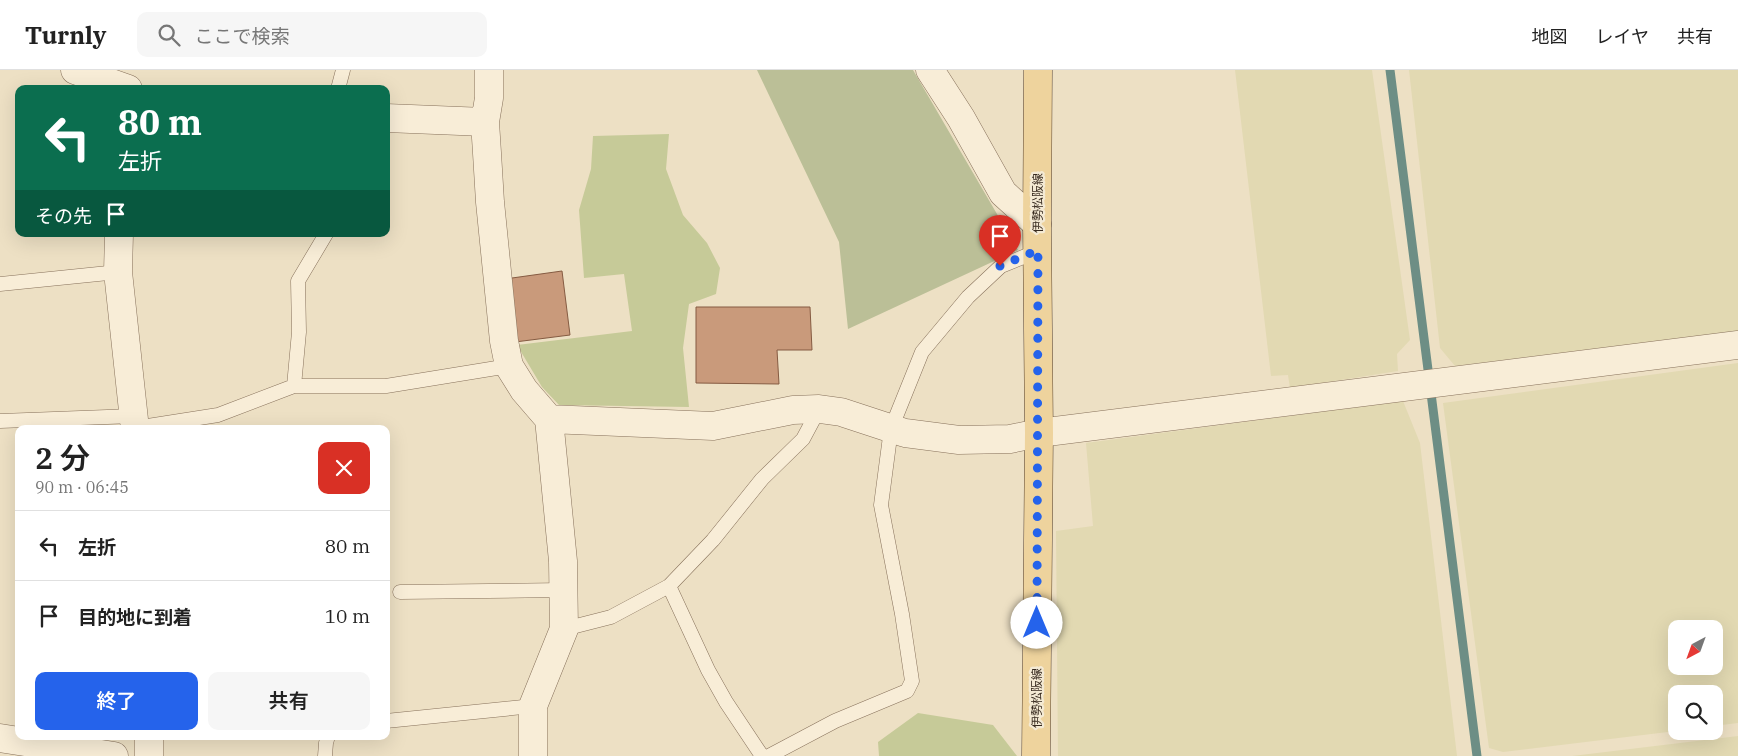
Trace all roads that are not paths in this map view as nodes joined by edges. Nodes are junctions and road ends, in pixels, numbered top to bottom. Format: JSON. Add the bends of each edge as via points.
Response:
{"nodes":[{"id":1,"x":75,"y":70,"type":"edge"},
{"id":2,"x":343,"y":70,"type":"edge"},
{"id":3,"x":489,"y":70,"type":"edge"},
{"id":4,"x":930,"y":70,"type":"edge"},
{"id":5,"x":1038,"y":70,"type":"edge"},
{"id":6,"x":117,"y":85,"type":"edge"},
{"id":7,"x":339,"y":85,"type":"edge"},
{"id":8,"x":390,"y":118,"type":"edge"},
{"id":9,"x":485,"y":122,"type":"junction"},
{"id":10,"x":119,"y":237,"type":"edge"},
{"id":11,"x":324,"y":237,"type":"edge"},
{"id":12,"x":1037,"y":237,"type":"junction"},
{"id":13,"x":118,"y":272,"type":"junction"},
{"id":14,"x":0,"y":284,"type":"edge"},
{"id":15,"x":1738,"y":345,"type":"edge"},
{"id":16,"x":509,"y":366,"type":"junction"},
{"id":17,"x":294,"y":386,"type":"junction"},
{"id":18,"x":820,"y":409,"type":"junction"},
{"id":19,"x":549,"y":420,"type":"junction"},
{"id":20,"x":0,"y":421,"type":"edge"},
{"id":21,"x":135,"y":424,"type":"edge"},
{"id":22,"x":891,"y":429,"type":"junction"},
{"id":23,"x":1038,"y":433,"type":"junction"},
{"id":24,"x":669,"y":586,"type":"junction"},
{"id":25,"x":563,"y":590,"type":"junction"},
{"id":26,"x":400,"y":592,"type":"dead end"},
{"id":27,"x":564,"y":629,"type":"junction"},
{"id":28,"x":533,"y":706,"type":"junction"},
{"id":29,"x":390,"y":721,"type":"edge"},
{"id":30,"x":0,"y":738,"type":"edge"},
{"id":31,"x":149,"y":740,"type":"edge"},
{"id":32,"x":327,"y":740,"type":"edge"},
{"id":33,"x":114,"y":756,"type":"edge"},
{"id":34,"x":149,"y":756,"type":"edge"},
{"id":35,"x":325,"y":756,"type":"edge"},
{"id":36,"x":534,"y":756,"type":"edge"},
{"id":37,"x":762,"y":756,"type":"edge"},
{"id":38,"x":769,"y":756,"type":"edge"},
{"id":39,"x":1036,"y":756,"type":"edge"}],
"edges":[{"from":1,"to":6,"type":"street"},
{"from":2,"to":7,"type":"lane"},
{"from":3,"to":9,"type":"street"},
{"from":4,"to":12,"type":"street","via":[[1003,193]]},
{"from":5,"to":12,"type":"main road","name":"伊勢松阪線"},
{"from":8,"to":9,"type":"street"},
{"from":9,"to":16,"type":"street","via":[[490,202]]},
{"from":10,"to":13,"type":"street"},
{"from":11,"to":17,"type":"lane","via":[[298,281],[299,332]]},
{"from":12,"to":22,"type":"lane","via":[[968,297],[922,352]]},
{"from":12,"to":23,"type":"main road","name":"伊勢松阪線"},
{"from":13,"to":14,"type":"lane"},
{"from":13,"to":21,"type":"street"},
{"from":15,"to":23,"type":"street"},
{"from":16,"to":17,"type":"lane","via":[[386,386]]},
{"from":16,"to":19,"type":"street"},
{"from":17,"to":21,"type":"lane","via":[[218,414]]},
{"from":18,"to":19,"type":"street","via":[[793,410],[713,426]]},
{"from":18,"to":22,"type":"street","via":[[841,412]]},
{"from":18,"to":24,"type":"lane","via":[[803,438],[762,479],[713,540]]},
{"from":19,"to":25,"type":"street"},
{"from":20,"to":21,"type":"lane"},
{"from":22,"to":23,"type":"street","via":[[959,440],[1010,439]]},
{"from":22,"to":38,"type":"lane","via":[[881,505],[912,681],[906,691],[835,721]]},
{"from":23,"to":39,"type":"main road","name":"伊勢松阪線"},
{"from":24,"to":27,"type":"lane","via":[[611,617]]},
{"from":24,"to":37,"type":"lane","via":[[708,670]]},
{"from":25,"to":26,"type":"lane"},
{"from":25,"to":27,"type":"street"},
{"from":27,"to":28,"type":"street"},
{"from":28,"to":29,"type":"lane"},
{"from":28,"to":36,"type":"street"},
{"from":30,"to":33,"type":"street"},
{"from":31,"to":34,"type":"street"},
{"from":32,"to":35,"type":"lane"}]}
